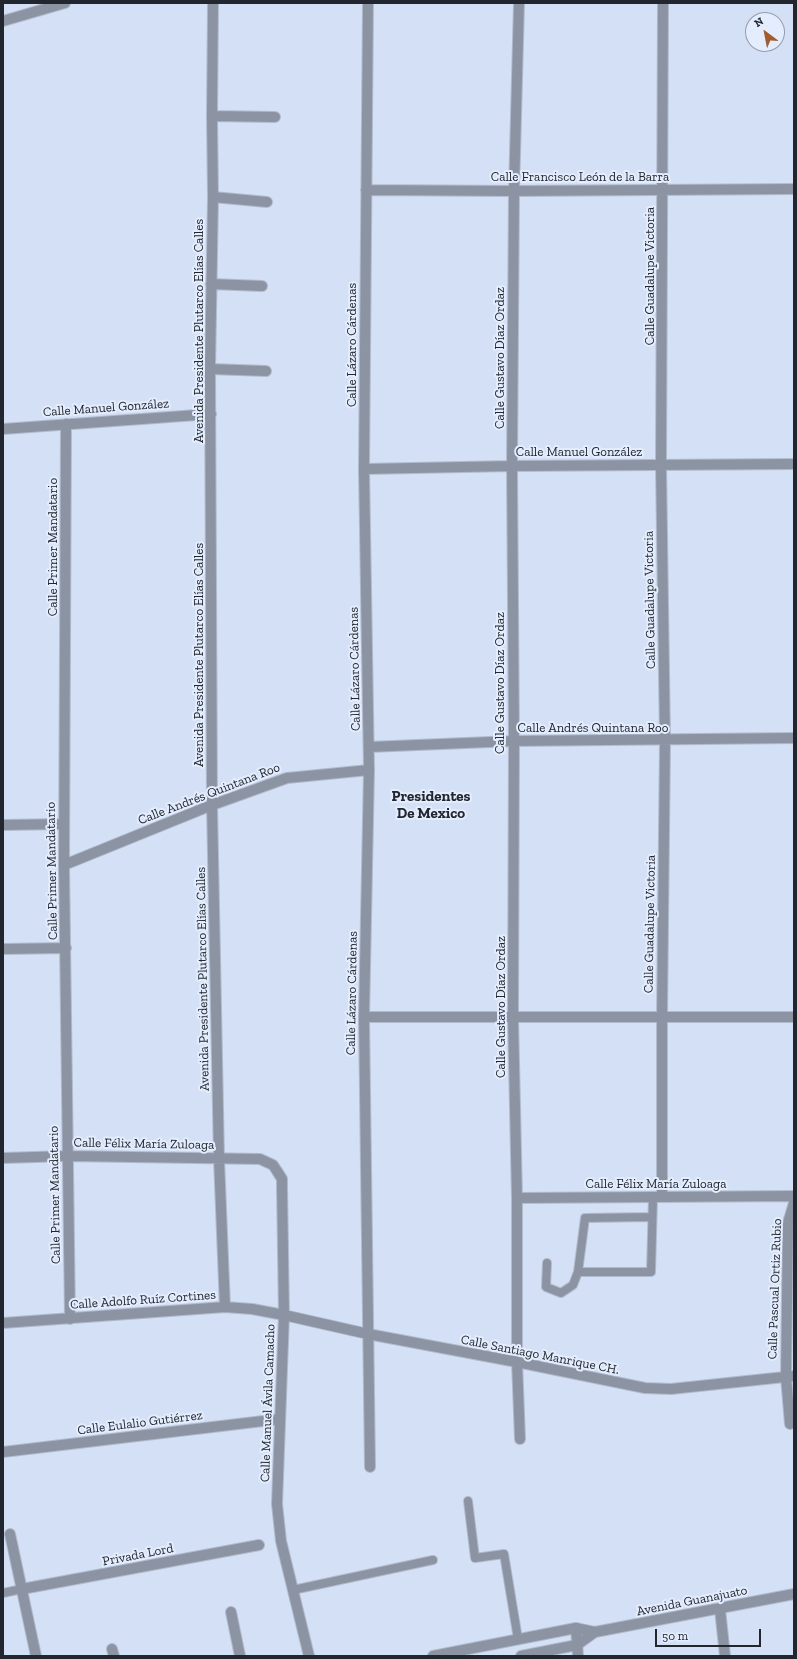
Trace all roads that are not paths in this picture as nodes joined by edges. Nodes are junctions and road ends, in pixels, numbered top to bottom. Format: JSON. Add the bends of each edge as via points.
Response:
{"nodes":[{"id":1,"x":65,"y":3,"type":"edge"},
{"id":2,"x":214,"y":3,"type":"edge"},
{"id":3,"x":368,"y":3,"type":"edge"},
{"id":4,"x":519,"y":3,"type":"edge"},
{"id":5,"x":663,"y":3,"type":"edge"},
{"id":6,"x":3,"y":21,"type":"edge"},
{"id":7,"x":212,"y":116,"type":"junction"},
{"id":8,"x":275,"y":117,"type":"dead end"},
{"id":9,"x":794,"y":189,"type":"edge"},
{"id":10,"x":366,"y":190,"type":"junction"},
{"id":11,"x":663,"y":190,"type":"junction"},
{"id":12,"x":514,"y":191,"type":"junction"},
{"id":13,"x":213,"y":197,"type":"junction"},
{"id":14,"x":267,"y":202,"type":"dead end"},
{"id":15,"x":211,"y":284,"type":"junction"},
{"id":16,"x":262,"y":286,"type":"dead end"},
{"id":17,"x":210,"y":369,"type":"junction"},
{"id":18,"x":266,"y":371,"type":"dead end"},
{"id":19,"x":211,"y":414,"type":"junction"},
{"id":20,"x":66,"y":424,"type":"junction"},
{"id":21,"x":3,"y":429,"type":"edge"},
{"id":22,"x":794,"y":464,"type":"edge"},
{"id":23,"x":661,"y":465,"type":"junction"},
{"id":24,"x":512,"y":466,"type":"junction"},
{"id":25,"x":364,"y":468,"type":"junction"},
{"id":26,"x":794,"y":738,"type":"edge"},
{"id":27,"x":514,"y":741,"type":"junction"},
{"id":28,"x":665,"y":741,"type":"junction"},
{"id":29,"x":369,"y":747,"type":"junction"},
{"id":30,"x":369,"y":770,"type":"junction"},
{"id":31,"x":212,"y":805,"type":"junction"},
{"id":32,"x":64,"y":824,"type":"junction"},
{"id":33,"x":3,"y":825,"type":"edge"},
{"id":34,"x":64,"y":865,"type":"junction"},
{"id":35,"x":66,"y":948,"type":"junction"},
{"id":36,"x":3,"y":949,"type":"edge"},
{"id":37,"x":364,"y":1017,"type":"junction"},
{"id":38,"x":513,"y":1017,"type":"junction"},
{"id":39,"x":662,"y":1017,"type":"junction"},
{"id":40,"x":794,"y":1017,"type":"edge"},
{"id":41,"x":68,"y":1156,"type":"junction"},
{"id":42,"x":3,"y":1158,"type":"edge"},
{"id":43,"x":219,"y":1158,"type":"junction"},
{"id":44,"x":260,"y":1159,"type":"joint"},
{"id":45,"x":794,"y":1196,"type":"edge"},
{"id":46,"x":658,"y":1197,"type":"junction"},
{"id":47,"x":517,"y":1198,"type":"junction"},
{"id":48,"x":794,"y":1203,"type":"edge"},
{"id":49,"x":652,"y":1217,"type":"junction"},
{"id":50,"x":546,"y":1263,"type":"dead end"},
{"id":51,"x":578,"y":1272,"type":"junction"},
{"id":52,"x":225,"y":1307,"type":"junction"},
{"id":53,"x":284,"y":1315,"type":"junction"},
{"id":54,"x":70,"y":1319,"type":"junction"},
{"id":55,"x":3,"y":1324,"type":"edge"},
{"id":56,"x":368,"y":1334,"type":"junction"},
{"id":57,"x":517,"y":1362,"type":"junction"},
{"id":58,"x":790,"y":1376,"type":"edge"},
{"id":59,"x":280,"y":1419,"type":"junction"},
{"id":60,"x":790,"y":1424,"type":"dead end"},
{"id":61,"x":520,"y":1439,"type":"dead end"},
{"id":62,"x":3,"y":1452,"type":"edge"},
{"id":63,"x":370,"y":1467,"type":"dead end"},
{"id":64,"x":468,"y":1501,"type":"dead end"},
{"id":65,"x":10,"y":1534,"type":"dead end"},
{"id":66,"x":259,"y":1545,"type":"dead end"},
{"id":67,"x":433,"y":1560,"type":"dead end"},
{"id":68,"x":22,"y":1589,"type":"junction"},
{"id":69,"x":293,"y":1590,"type":"junction"},
{"id":70,"x":3,"y":1593,"type":"edge"},
{"id":71,"x":794,"y":1594,"type":"edge"},
{"id":72,"x":720,"y":1609,"type":"junction"},
{"id":73,"x":231,"y":1612,"type":"dead end"},
{"id":74,"x":576,"y":1628,"type":"junction"},
{"id":75,"x":595,"y":1632,"type":"junction"},
{"id":76,"x":518,"y":1639,"type":"junction"},
{"id":77,"x":577,"y":1645,"type":"junction"},
{"id":78,"x":36,"y":1656,"type":"edge"},
{"id":79,"x":240,"y":1656,"type":"edge"},
{"id":80,"x":309,"y":1656,"type":"edge"},
{"id":81,"x":433,"y":1656,"type":"edge"},
{"id":82,"x":522,"y":1656,"type":"edge"},
{"id":83,"x":578,"y":1656,"type":"edge"},
{"id":84,"x":725,"y":1656,"type":"edge"}],
"edges":[{"from":1,"to":6,"type":"street"},
{"from":2,"to":7,"type":"street","name":"Avenida Presidente Plutarco Elías Calles"},
{"from":3,"to":10,"type":"street","name":"Calle Lázaro Cárdenas"},
{"from":4,"to":12,"type":"street","name":"Calle Gustavo Díaz Ordaz"},
{"from":5,"to":11,"type":"street","name":"Calle Guadalupe Victoria"},
{"from":7,"to":8,"type":"street"},
{"from":7,"to":13,"type":"street","name":"Avenida Presidente Plutarco Elías Calles"},
{"from":9,"to":11,"type":"street","name":"Calle Francisco León de la Barra"},
{"from":10,"to":12,"type":"street","name":"Calle Francisco León de la Barra"},
{"from":10,"to":25,"type":"street","name":"Calle Lázaro Cárdenas"},
{"from":11,"to":12,"type":"street","name":"Calle Francisco León de la Barra"},
{"from":11,"to":23,"type":"street","name":"Calle Guadalupe Victoria"},
{"from":12,"to":24,"type":"street","name":"Calle Gustavo Díaz Ordaz"},
{"from":13,"to":14,"type":"street"},
{"from":13,"to":15,"type":"street","name":"Avenida Presidente Plutarco Elías Calles"},
{"from":15,"to":16,"type":"street"},
{"from":15,"to":17,"type":"street","name":"Avenida Presidente Plutarco Elías Calles"},
{"from":17,"to":18,"type":"street"},
{"from":17,"to":19,"type":"street","name":"Avenida Presidente Plutarco Elías Calles"},
{"from":19,"to":20,"type":"street","name":"Calle Manuel González"},
{"from":19,"to":31,"type":"street","name":"Avenida Presidente Plutarco Elías Calles"},
{"from":20,"to":21,"type":"street","name":"Calle Manuel González"},
{"from":20,"to":32,"type":"street","name":"Calle Primer Mandatario"},
{"from":22,"to":23,"type":"street","name":"Calle Manuel González"},
{"from":23,"to":24,"type":"street","name":"Calle Manuel González"},
{"from":23,"to":28,"type":"street","name":"Calle Guadalupe Victoria"},
{"from":24,"to":25,"type":"street","name":"Calle Manuel González"},
{"from":24,"to":27,"type":"street","name":"Calle Gustavo Díaz Ordaz"},
{"from":25,"to":29,"type":"street","name":"Calle Lázaro Cárdenas"},
{"from":26,"to":28,"type":"street","name":"Calle Andrés Quintana Roo"},
{"from":27,"to":28,"type":"street","name":"Calle Andrés Quintana Roo"},
{"from":27,"to":29,"type":"street","name":"Calle Andrés Quintana Roo"},
{"from":27,"to":38,"type":"street","name":"Calle Gustavo Díaz Ordaz"},
{"from":28,"to":39,"type":"street","name":"Calle Guadalupe Victoria"},
{"from":29,"to":30,"type":"street","name":"Calle Lázaro Cárdenas"},
{"from":30,"to":31,"type":"street","name":"Calle Andrés Quintana Roo","via":[[287,778]]},
{"from":30,"to":37,"type":"street","name":"Calle Lázaro Cárdenas"},
{"from":31,"to":34,"type":"street","name":"Calle Andrés Quintana Roo"},
{"from":31,"to":43,"type":"street","name":"Avenida Presidente Plutarco Elías Calles"},
{"from":32,"to":33,"type":"street"},
{"from":32,"to":34,"type":"street","name":"Calle Primer Mandatario"},
{"from":34,"to":35,"type":"street","name":"Calle Primer Mandatario"},
{"from":35,"to":36,"type":"street"},
{"from":35,"to":41,"type":"street","name":"Calle Primer Mandatario"},
{"from":37,"to":38,"type":"street"},
{"from":37,"to":56,"type":"street","name":"Calle Lázaro Cárdenas"},
{"from":38,"to":39,"type":"street"},
{"from":38,"to":47,"type":"street","name":"Calle Gustavo Díaz Ordaz"},
{"from":39,"to":40,"type":"street"},
{"from":39,"to":46,"type":"street","name":"Calle Guadalupe Victoria"},
{"from":41,"to":42,"type":"street","name":"Calle Félix María Zuloaga"},
{"from":41,"to":43,"type":"street","name":"Calle Félix María Zuloaga"},
{"from":41,"to":54,"type":"street","name":"Calle Primer Mandatario"},
{"from":43,"to":44,"type":"street","name":"Calle Félix María Zuloaga"},
{"from":43,"to":52,"type":"street","name":"Avenida Presidente Plutarco Elías Calles"},
{"from":44,"to":53,"type":"street","name":"Calle Manuel Ávila Camacho","via":[[273,1165],[282,1179]]},
{"from":45,"to":46,"type":"street","name":"Calle Félix María Zuloaga"},
{"from":46,"to":47,"type":"street","name":"Calle Félix María Zuloaga"},
{"from":46,"to":49,"type":"lane"},
{"from":47,"to":57,"type":"street","name":"Calle Gustavo Díaz Ordaz"},
{"from":48,"to":58,"type":"street","name":"Calle Pascual Ortiz Rubio","via":[[788,1223]]},
{"from":49,"to":51,"type":"lane","via":[[585,1218]]},
{"from":49,"to":51,"type":"lane","via":[[651,1272]]},
{"from":50,"to":51,"type":"lane","via":[[546,1287],[561,1293],[573,1285]]},
{"from":52,"to":53,"type":"street","name":"Calle Adolfo Ruíz Cortines"},
{"from":52,"to":54,"type":"street","name":"Calle Adolfo Ruíz Cortines"},
{"from":53,"to":56,"type":"street","name":"Calle Santiago Manrique CH."},
{"from":53,"to":59,"type":"street","name":"Calle Manuel Ávila Camacho"},
{"from":54,"to":55,"type":"street","name":"Calle Adolfo Ruíz Cortines"},
{"from":56,"to":57,"type":"street","name":"Calle Santiago Manrique CH."},
{"from":56,"to":63,"type":"street","name":"Calle Lázaro Cárdenas"},
{"from":57,"to":58,"type":"street","name":"Calle Santiago Manrique CH.","via":[[645,1388],[671,1389]]},
{"from":57,"to":61,"type":"street","name":"Calle Gustavo Díaz Ordaz"},
{"from":58,"to":60,"type":"street","name":"Calle Pascual Ortiz Rubio"},
{"from":59,"to":62,"type":"street","name":"Calle Eulalio Gutiérrez"},
{"from":59,"to":69,"type":"street","name":"Calle Manuel Ávila Camacho","via":[[277,1504],[281,1541]]},
{"from":64,"to":76,"type":"lane","via":[[475,1558],[504,1554]]},
{"from":65,"to":68,"type":"street"},
{"from":66,"to":68,"type":"street","name":"Privada Lord"},
{"from":67,"to":69,"type":"lane"},
{"from":68,"to":70,"type":"lane"},
{"from":68,"to":78,"type":"street"},
{"from":69,"to":80,"type":"street","name":"Calle Manuel Ávila Camacho"},
{"from":71,"to":72,"type":"street","name":"Avenida Guanajuato"},
{"from":72,"to":75,"type":"street","name":"Avenida Guanajuato"},
{"from":72,"to":84,"type":"street"},
{"from":73,"to":79,"type":"street"},
{"from":74,"to":75,"type":"street","name":"Avenida Guanajuato"},
{"from":74,"to":76,"type":"street","name":"Avenida Guanajuato"},
{"from":74,"to":77,"type":"street"},
{"from":75,"to":77,"type":"street","name":"Avenida Guanajuato"},
{"from":76,"to":81,"type":"street","name":"Avenida Guanajuato"},
{"from":77,"to":82,"type":"street","name":"Avenida Guanajuato"},
{"from":77,"to":83,"type":"street"}]}
